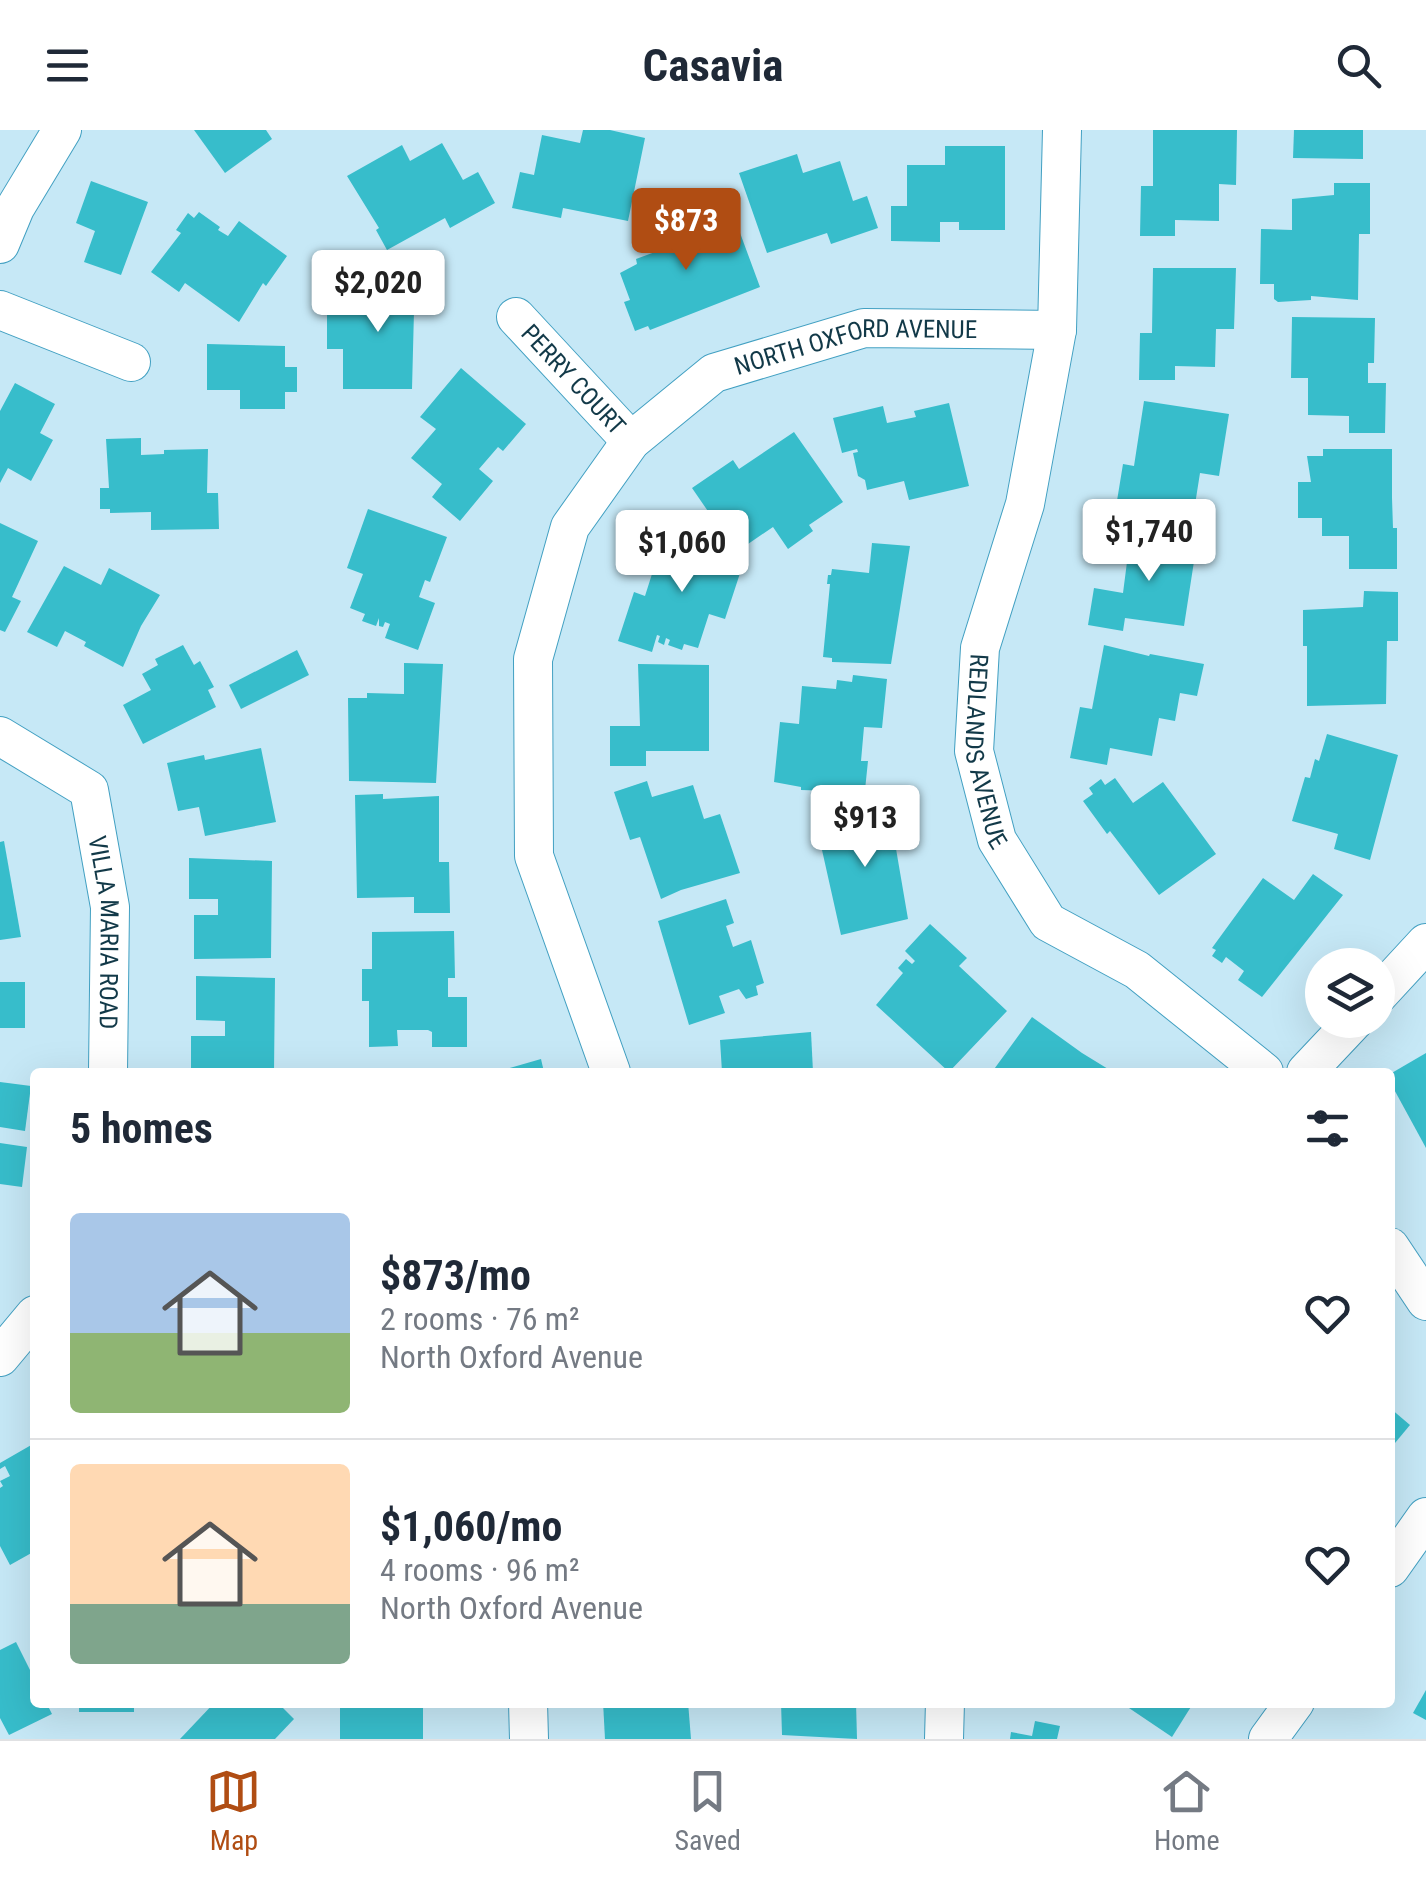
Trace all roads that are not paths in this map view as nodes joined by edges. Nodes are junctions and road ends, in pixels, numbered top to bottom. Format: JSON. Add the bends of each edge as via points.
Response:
{"nodes":[{"id":1,"x":62,"y":130,"type":"edge"},
{"id":2,"x":1062,"y":130,"type":"edge"},
{"id":3,"x":0,"y":244,"type":"edge"},
{"id":4,"x":0,"y":310,"type":"edge"},
{"id":5,"x":516,"y":317,"type":"dead end"},
{"id":6,"x":1057,"y":330,"type":"junction"},
{"id":7,"x":131,"y":362,"type":"dead end"},
{"id":8,"x":631,"y":441,"type":"junction"},
{"id":9,"x":0,"y":736,"type":"edge"},
{"id":10,"x":1426,"y":943,"type":"edge"},
{"id":11,"x":1395,"y":977,"type":"edge"},
{"id":12,"x":1338,"y":1038,"type":"edge"},
{"id":13,"x":108,"y":1068,"type":"edge"},
{"id":14,"x":610,"y":1068,"type":"edge"},
{"id":15,"x":1259,"y":1068,"type":"edge"},
{"id":16,"x":1310,"y":1068,"type":"edge"},
{"id":17,"x":1395,"y":1254,"type":"edge"},
{"id":18,"x":1426,"y":1301,"type":"edge"},
{"id":19,"x":30,"y":1321,"type":"edge"},
{"id":20,"x":0,"y":1358,"type":"edge"},
{"id":21,"x":1426,"y":1517,"type":"edge"},
{"id":22,"x":1395,"y":1561,"type":"edge"},
{"id":23,"x":528,"y":1708,"type":"edge"},
{"id":24,"x":945,"y":1708,"type":"edge"},
{"id":25,"x":1291,"y":1708,"type":"edge"},
{"id":26,"x":528,"y":1739,"type":"edge"},
{"id":27,"x":944,"y":1739,"type":"edge"},
{"id":28,"x":1268,"y":1739,"type":"edge"}],
"edges":[{"from":1,"to":3,"type":"street"},
{"from":2,"to":6,"type":"street","name":"REDLANDS AVENUE"},
{"from":4,"to":7,"type":"street"},
{"from":5,"to":8,"type":"street","name":"PERRY COURT"},
{"from":6,"to":8,"type":"street","name":"NORTH OXFORD AVENUE","via":[[864,328],[714,373]]},
{"from":6,"to":15,"type":"street","name":"REDLANDS AVENUE","via":[[1025,504],[980,648],[974,752],[997,840],[1048,922],[1137,970]]},
{"from":8,"to":14,"type":"street","name":"NORTH OXFORD AVENUE","via":[[570,527],[533,659],[534,856]]},
{"from":9,"to":13,"type":"street","name":"VILLA MARIA ROAD","via":[[88,790],[110,907]]},
{"from":10,"to":11,"type":"street"},
{"from":12,"to":16,"type":"street"},
{"from":17,"to":18,"type":"street"},
{"from":19,"to":20,"type":"street"},
{"from":21,"to":22,"type":"street"},
{"from":23,"to":26,"type":"street"},
{"from":24,"to":27,"type":"street"},
{"from":25,"to":28,"type":"street"}]}
